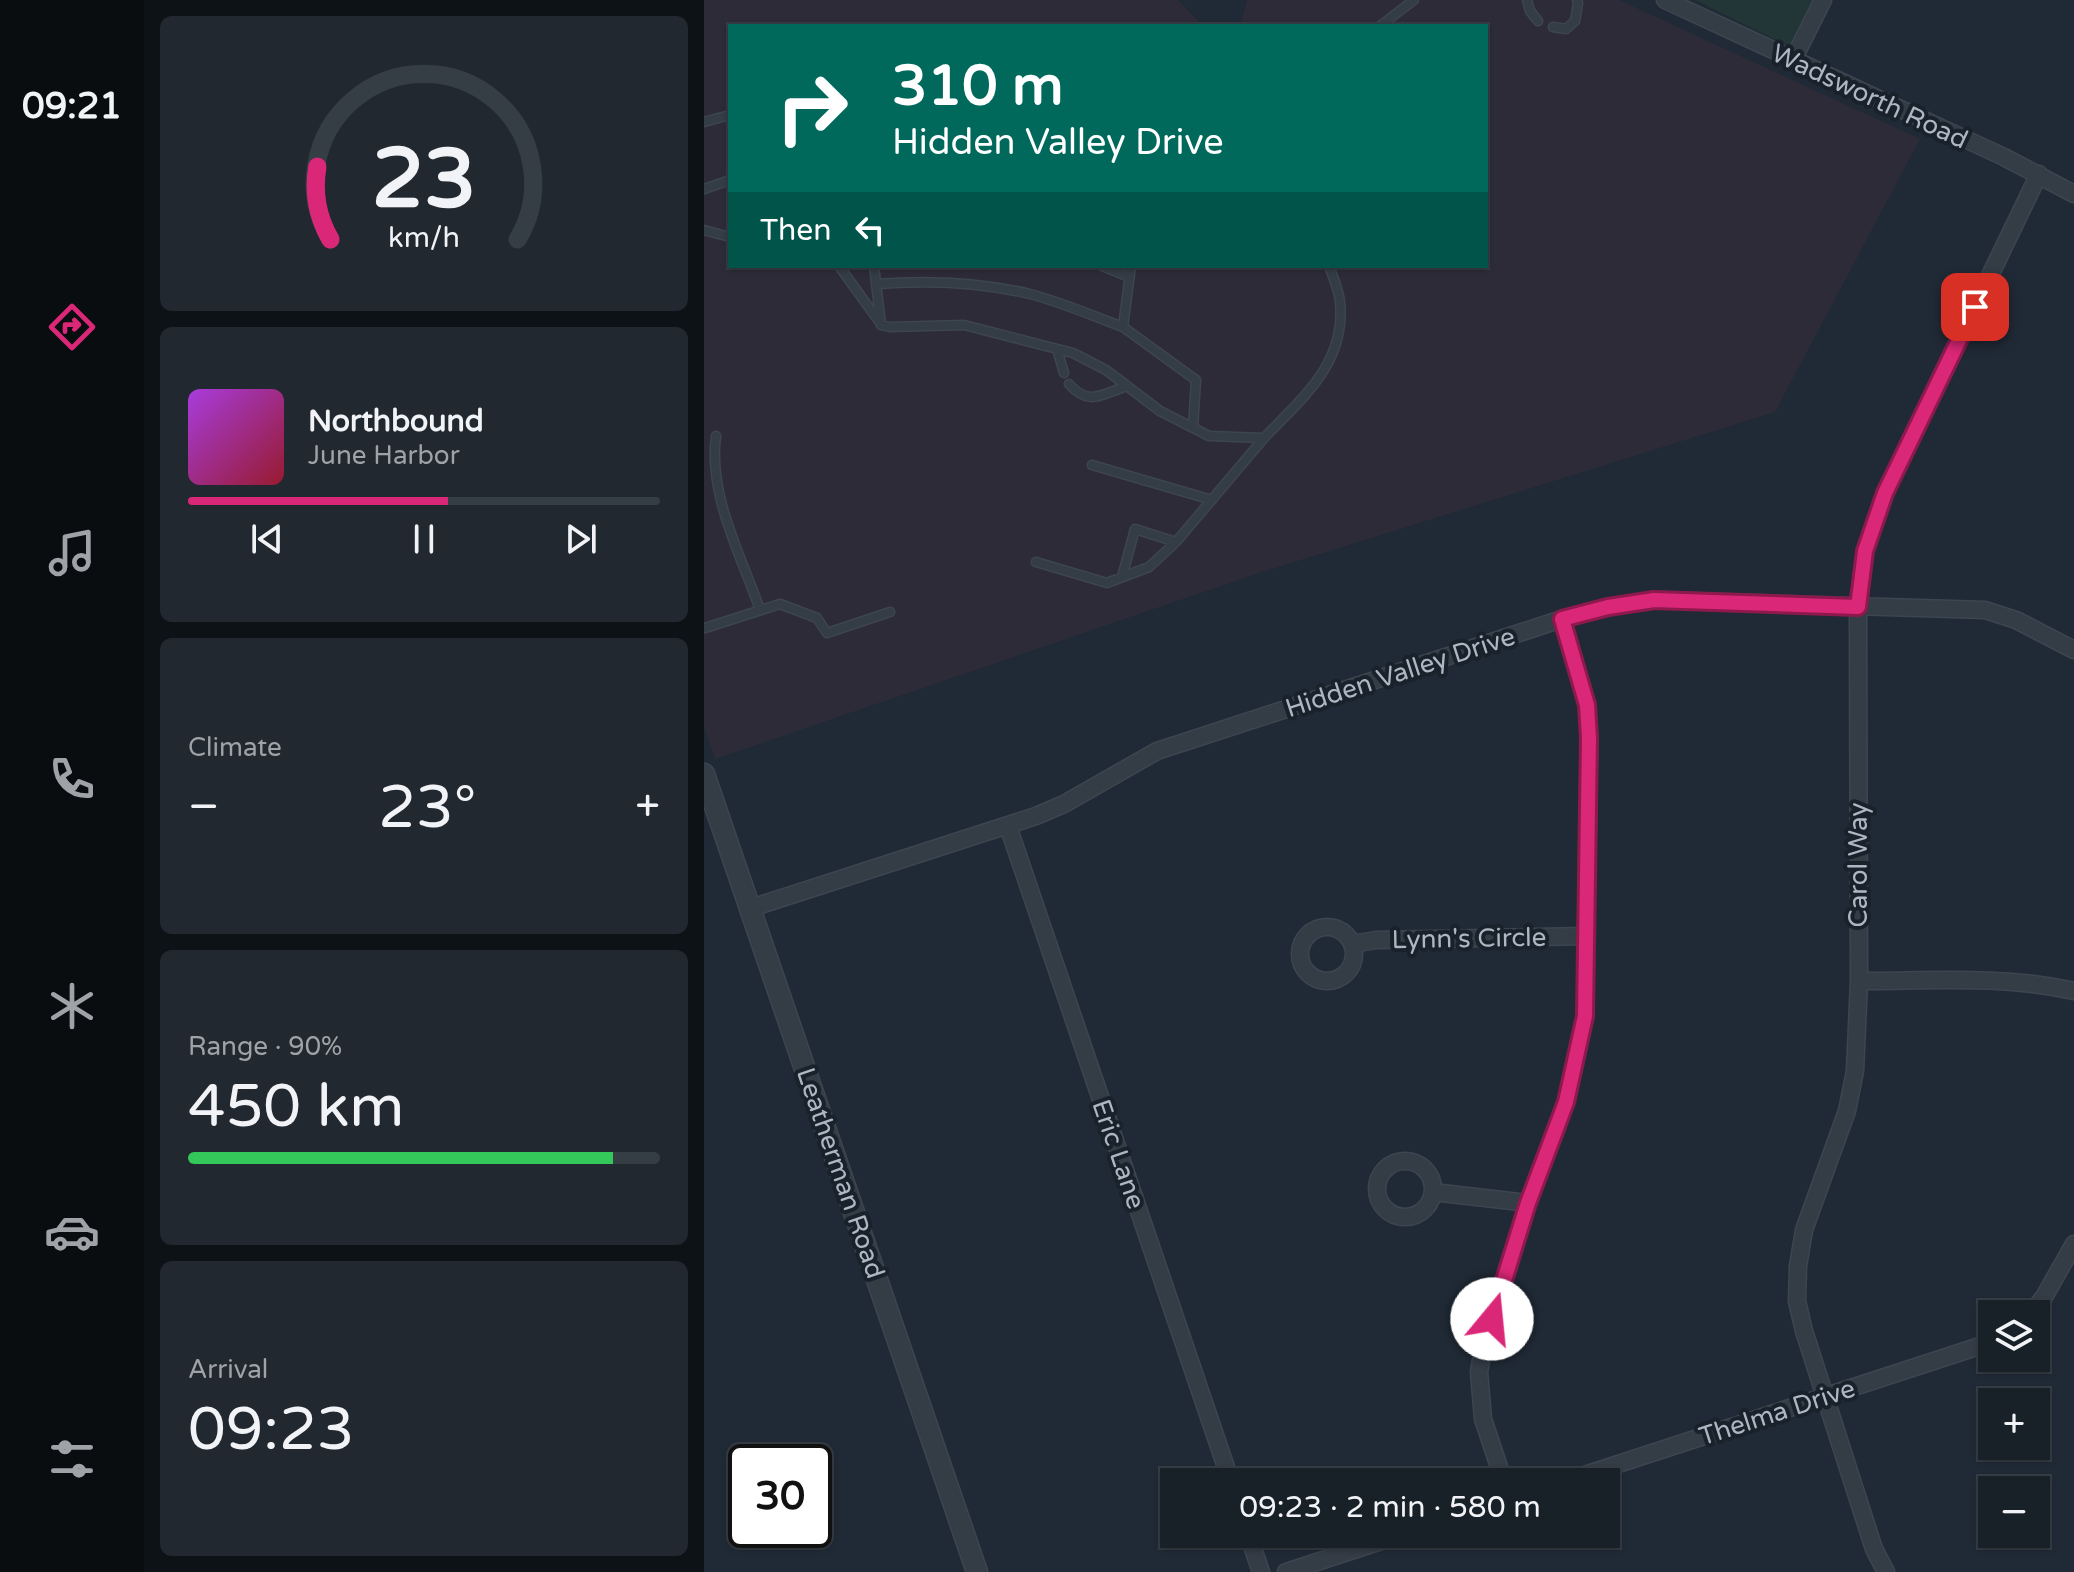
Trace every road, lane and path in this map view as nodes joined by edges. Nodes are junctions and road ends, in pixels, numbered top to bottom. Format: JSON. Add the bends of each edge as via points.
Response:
{"nodes":[{"id":1,"x":1414,"y":0,"type":"edge"},
{"id":2,"x":1527,"y":0,"type":"edge"},
{"id":3,"x":1577,"y":0,"type":"edge"},
{"id":4,"x":1665,"y":0,"type":"edge"},
{"id":5,"x":1823,"y":0,"type":"edge"},
{"id":6,"x":1538,"y":21,"type":"dead end"},
{"id":7,"x":1383,"y":24,"type":"edge"},
{"id":8,"x":1553,"y":27,"type":"dead end"},
{"id":9,"x":1793,"y":60,"type":"junction"},
{"id":10,"x":728,"y":116,"type":"edge"},
{"id":11,"x":704,"y":122,"type":"edge"},
{"id":12,"x":2039,"y":174,"type":"junction"},
{"id":13,"x":728,"y":181,"type":"edge"},
{"id":14,"x":704,"y":189,"type":"edge"},
{"id":15,"x":2074,"y":194,"type":"edge"},
{"id":16,"x":728,"y":229,"type":"edge"},
{"id":17,"x":704,"y":230,"type":"edge"},
{"id":18,"x":719,"y":235,"type":"junction"},
{"id":19,"x":728,"y":237,"type":"edge"},
{"id":20,"x":840,"y":268,"type":"edge"},
{"id":21,"x":874,"y":268,"type":"edge"},
{"id":22,"x":1107,"y":268,"type":"edge"},
{"id":23,"x":1131,"y":268,"type":"edge"},
{"id":24,"x":1330,"y":268,"type":"edge"},
{"id":25,"x":1129,"y":277,"type":"junction"},
{"id":26,"x":877,"y":284,"type":"junction"},
{"id":27,"x":881,"y":325,"type":"junction"},
{"id":28,"x":1123,"y":327,"type":"junction"},
{"id":29,"x":1057,"y":349,"type":"junction"},
{"id":30,"x":1064,"y":373,"type":"dead end"},
{"id":31,"x":1069,"y":384,"type":"dead end"},
{"id":32,"x":1127,"y":386,"type":"junction"},
{"id":33,"x":1193,"y":428,"type":"junction"},
{"id":34,"x":716,"y":436,"type":"dead end"},
{"id":35,"x":1264,"y":438,"type":"junction"},
{"id":36,"x":1092,"y":465,"type":"dead end"},
{"id":37,"x":1212,"y":500,"type":"junction"},
{"id":38,"x":1176,"y":542,"type":"junction"},
{"id":39,"x":1036,"y":562,"type":"dead end"},
{"id":40,"x":1122,"y":577,"type":"junction"},
{"id":41,"x":1858,"y":607,"type":"junction"},
{"id":42,"x":760,"y":610,"type":"junction"},
{"id":43,"x":890,"y":612,"type":"dead end"},
{"id":44,"x":1562,"y":619,"type":"junction"},
{"id":45,"x":704,"y":628,"type":"edge"},
{"id":46,"x":2074,"y":650,"type":"edge"},
{"id":47,"x":704,"y":774,"type":"edge"},
{"id":48,"x":1008,"y":826,"type":"junction"},
{"id":49,"x":751,"y":908,"type":"junction"},
{"id":50,"x":1586,"y":936,"type":"junction"},
{"id":51,"x":1352,"y":944,"type":"dead end"},
{"id":52,"x":1859,"y":981,"type":"junction"},
{"id":53,"x":2074,"y":991,"type":"edge"},
{"id":54,"x":1433,"y":1192,"type":"dead end"},
{"id":55,"x":1528,"y":1203,"type":"junction"},
{"id":56,"x":2074,"y":1244,"type":"edge"},
{"id":57,"x":2042,"y":1300,"type":"edge"},
{"id":58,"x":1978,"y":1347,"type":"edge"},
{"id":59,"x":1825,"y":1397,"type":"junction"},
{"id":60,"x":1226,"y":1468,"type":"edge"},
{"id":61,"x":1499,"y":1468,"type":"edge"},
{"id":62,"x":1606,"y":1468,"type":"edge"},
{"id":63,"x":1253,"y":1548,"type":"edge"},
{"id":64,"x":1360,"y":1548,"type":"edge"},
{"id":65,"x":977,"y":1572,"type":"edge"},
{"id":66,"x":1261,"y":1572,"type":"edge"},
{"id":67,"x":1286,"y":1572,"type":"edge"},
{"id":68,"x":1886,"y":1572,"type":"edge"}],
"edges":[{"from":1,"to":7,"type":"lane"},
{"from":2,"to":6,"type":"lane"},
{"from":3,"to":8,"type":"lane","via":[[1575,21],[1566,29]]},
{"from":4,"to":9,"type":"street","name":"Wadsworth Road"},
{"from":5,"to":9,"type":"street"},
{"from":9,"to":12,"type":"street","name":"Wadsworth Road"},
{"from":10,"to":11,"type":"lane"},
{"from":12,"to":15,"type":"street","name":"Wadsworth Road"},
{"from":12,"to":41,"type":"street","name":"Carol Way","via":[[1885,493],[1865,551]]},
{"from":13,"to":14,"type":"lane"},
{"from":16,"to":18,"type":"lane"},
{"from":17,"to":18,"type":"lane"},
{"from":18,"to":19,"type":"lane"},
{"from":20,"to":27,"type":"lane"},
{"from":21,"to":26,"type":"lane"},
{"from":22,"to":25,"type":"lane"},
{"from":23,"to":25,"type":"lane"},
{"from":24,"to":35,"type":"lane","via":[[1340,301],[1337,345],[1317,383]]},
{"from":25,"to":28,"type":"lane"},
{"from":26,"to":27,"type":"lane"},
{"from":26,"to":28,"type":"lane","via":[[923,280],[1031,294]]},
{"from":27,"to":29,"type":"lane","via":[[964,325]]},
{"from":28,"to":33,"type":"lane","via":[[1196,380]]},
{"from":29,"to":30,"type":"lane"},
{"from":29,"to":32,"type":"lane","via":[[1106,370]]},
{"from":31,"to":32,"type":"lane","via":[[1089,398]]},
{"from":32,"to":33,"type":"lane"},
{"from":33,"to":35,"type":"lane","via":[[1209,436]]},
{"from":34,"to":42,"type":"lane","via":[[719,495]]},
{"from":35,"to":37,"type":"lane"},
{"from":36,"to":37,"type":"lane"},
{"from":37,"to":38,"type":"lane"},
{"from":38,"to":40,"type":"lane","via":[[1149,567]]},
{"from":38,"to":40,"type":"lane","via":[[1135,529]]},
{"from":39,"to":40,"type":"lane","via":[[1107,583]]},
{"from":41,"to":44,"type":"street","name":"Hidden Valley Drive","via":[[1654,600]]},
{"from":41,"to":46,"type":"street","name":"Hidden Valley Drive","via":[[1985,610]]},
{"from":41,"to":52,"type":"street","name":"Carol Way"},
{"from":42,"to":43,"type":"lane","via":[[780,604],[817,618],[827,633]]},
{"from":42,"to":45,"type":"lane"},
{"from":44,"to":48,"type":"street","name":"Hidden Valley Drive","via":[[1157,751],[1064,804]]},
{"from":44,"to":50,"type":"street","via":[[1587,705]]},
{"from":47,"to":49,"type":"street","name":"Leatherman Road"},
{"from":48,"to":49,"type":"street","name":"Hidden Valley Drive"},
{"from":48,"to":60,"type":"street","name":"Eric Lane"},
{"from":49,"to":65,"type":"street","name":"Leatherman Road"},
{"from":50,"to":51,"type":"street","name":"Lynn's Circle"},
{"from":50,"to":55,"type":"street","via":[[1585,1016],[1574,1070]]},
{"from":52,"to":53,"type":"street","via":[[2001,981]]},
{"from":52,"to":59,"type":"street","name":"Carol Way","via":[[1855,1071],[1847,1111],[1804,1230],[1798,1266],[1797,1301]]},
{"from":54,"to":55,"type":"street"},
{"from":55,"to":61,"type":"street","via":[[1479,1372],[1483,1419]]},
{"from":56,"to":57,"type":"street"},
{"from":58,"to":59,"type":"street","name":"Thelma Drive"},
{"from":59,"to":62,"type":"street","name":"Thelma Drive"},
{"from":59,"to":68,"type":"street","name":"Carol Way"},
{"from":63,"to":66,"type":"street"},
{"from":64,"to":67,"type":"street"}]}
